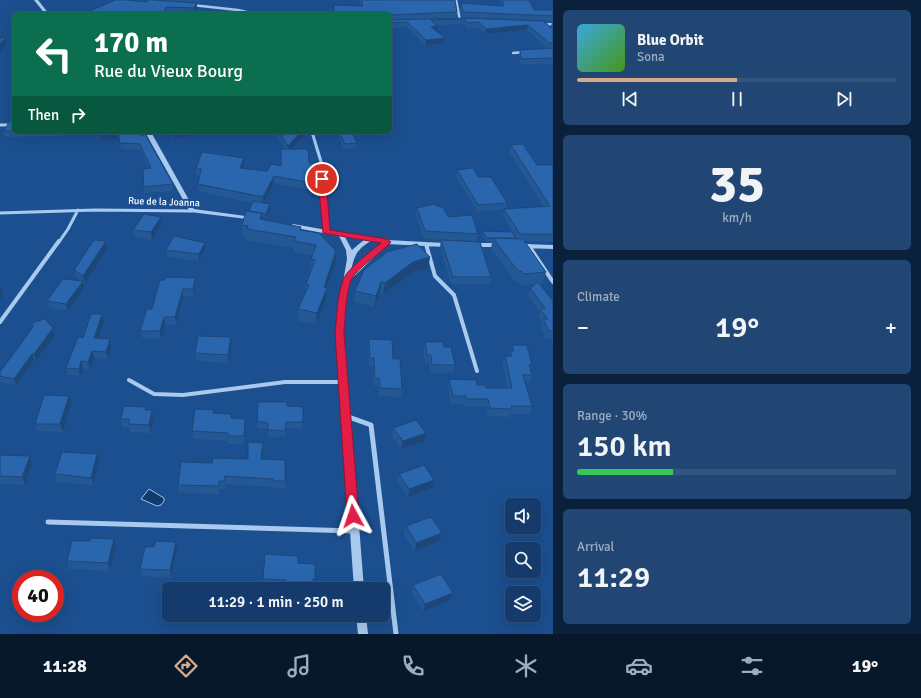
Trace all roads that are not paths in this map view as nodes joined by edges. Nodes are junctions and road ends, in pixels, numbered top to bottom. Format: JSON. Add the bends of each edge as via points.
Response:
{"nodes":[{"id":1,"x":36,"y":0,"type":"edge"},
{"id":2,"x":456,"y":0,"type":"edge"},
{"id":3,"x":186,"y":5,"type":"edge"},
{"id":4,"x":45,"y":12,"type":"edge"},
{"id":5,"x":244,"y":12,"type":"edge"},
{"id":6,"x":454,"y":20,"type":"edge"},
{"id":7,"x":460,"y":20,"type":"junction"},
{"id":8,"x":464,"y":20,"type":"edge"},
{"id":9,"x":553,"y":24,"type":"edge"},
{"id":10,"x":550,"y":30,"type":"edge"},
{"id":11,"x":529,"y":52,"type":"edge"},
{"id":12,"x":513,"y":53,"type":"dead end"},
{"id":13,"x":0,"y":125,"type":"edge"},
{"id":14,"x":12,"y":125,"type":"edge"},
{"id":15,"x":149,"y":134,"type":"edge"},
{"id":16,"x":313,"y":134,"type":"edge"},
{"id":17,"x":78,"y":210,"type":"junction"},
{"id":18,"x":192,"y":211,"type":"junction"},
{"id":19,"x":0,"y":213,"type":"edge"},
{"id":20,"x":256,"y":220,"type":"edge"},
{"id":21,"x":285,"y":224,"type":"edge"},
{"id":22,"x":325,"y":232,"type":"junction"},
{"id":23,"x":341,"y":234,"type":"junction"},
{"id":24,"x":371,"y":239,"type":"junction"},
{"id":25,"x":387,"y":242,"type":"junction"},
{"id":26,"x":426,"y":244,"type":"junction"},
{"id":27,"x":448,"y":245,"type":"edge"},
{"id":28,"x":470,"y":245,"type":"edge"},
{"id":29,"x":499,"y":245,"type":"edge"},
{"id":30,"x":516,"y":246,"type":"edge"},
{"id":31,"x":529,"y":246,"type":"junction"},
{"id":32,"x":553,"y":246,"type":"edge"},
{"id":33,"x":350,"y":259,"type":"junction"},
{"id":34,"x":347,"y":280,"type":"junction"},
{"id":35,"x":553,"y":282,"type":"edge"},
{"id":36,"x":0,"y":322,"type":"edge"},
{"id":37,"x":476,"y":371,"type":"dead end"},
{"id":38,"x":129,"y":380,"type":"dead end"},
{"id":39,"x":342,"y":382,"type":"junction"},
{"id":40,"x":346,"y":416,"type":"junction"},
{"id":41,"x":48,"y":522,"type":"dead end"},
{"id":42,"x":354,"y":531,"type":"junction"},
{"id":43,"x":358,"y":582,"type":"edge"},
{"id":44,"x":362,"y":622,"type":"edge"},
{"id":45,"x":363,"y":634,"type":"edge"},
{"id":46,"x":396,"y":634,"type":"edge"}],
"edges":[{"from":1,"to":4,"type":"street"},
{"from":2,"to":7,"type":"street"},
{"from":3,"to":5,"type":"street"},
{"from":6,"to":7,"type":"street"},
{"from":7,"to":8,"type":"street"},
{"from":9,"to":10,"type":"street","via":[[543,25]]},
{"from":11,"to":12,"type":"street"},
{"from":13,"to":14,"type":"street"},
{"from":15,"to":18,"type":"street"},
{"from":16,"to":22,"type":"street","via":[[322,165]]},
{"from":17,"to":18,"type":"street","name":"Rue de la Joanna"},
{"from":17,"to":19,"type":"street","name":"Rue de la Joanna"},
{"from":17,"to":36,"type":"street","via":[[68,229]]},
{"from":18,"to":20,"type":"street","name":"Rue de la Joanna"},
{"from":21,"to":22,"type":"street"},
{"from":22,"to":23,"type":"street"},
{"from":23,"to":24,"type":"street"},
{"from":23,"to":33,"type":"street","via":[[349,250]]},
{"from":24,"to":25,"type":"street"},
{"from":24,"to":33,"type":"street","via":[[354,250]]},
{"from":25,"to":26,"type":"street"},
{"from":25,"to":34,"type":"street"},
{"from":26,"to":27,"type":"street"},
{"from":26,"to":37,"type":"street","via":[[435,276],[454,295]]},
{"from":28,"to":29,"type":"street"},
{"from":30,"to":31,"type":"street"},
{"from":31,"to":32,"type":"street"},
{"from":31,"to":35,"type":"street"},
{"from":33,"to":34,"type":"street"},
{"from":34,"to":39,"type":"street","via":[[340,333]]},
{"from":38,"to":39,"type":"street","via":[[154,394],[183,395],[285,382]]},
{"from":39,"to":40,"type":"street"},
{"from":40,"to":42,"type":"street"},
{"from":40,"to":46,"type":"street","via":[[371,425]]},
{"from":41,"to":42,"type":"street"},
{"from":42,"to":43,"type":"street"},
{"from":44,"to":45,"type":"street"}]}
